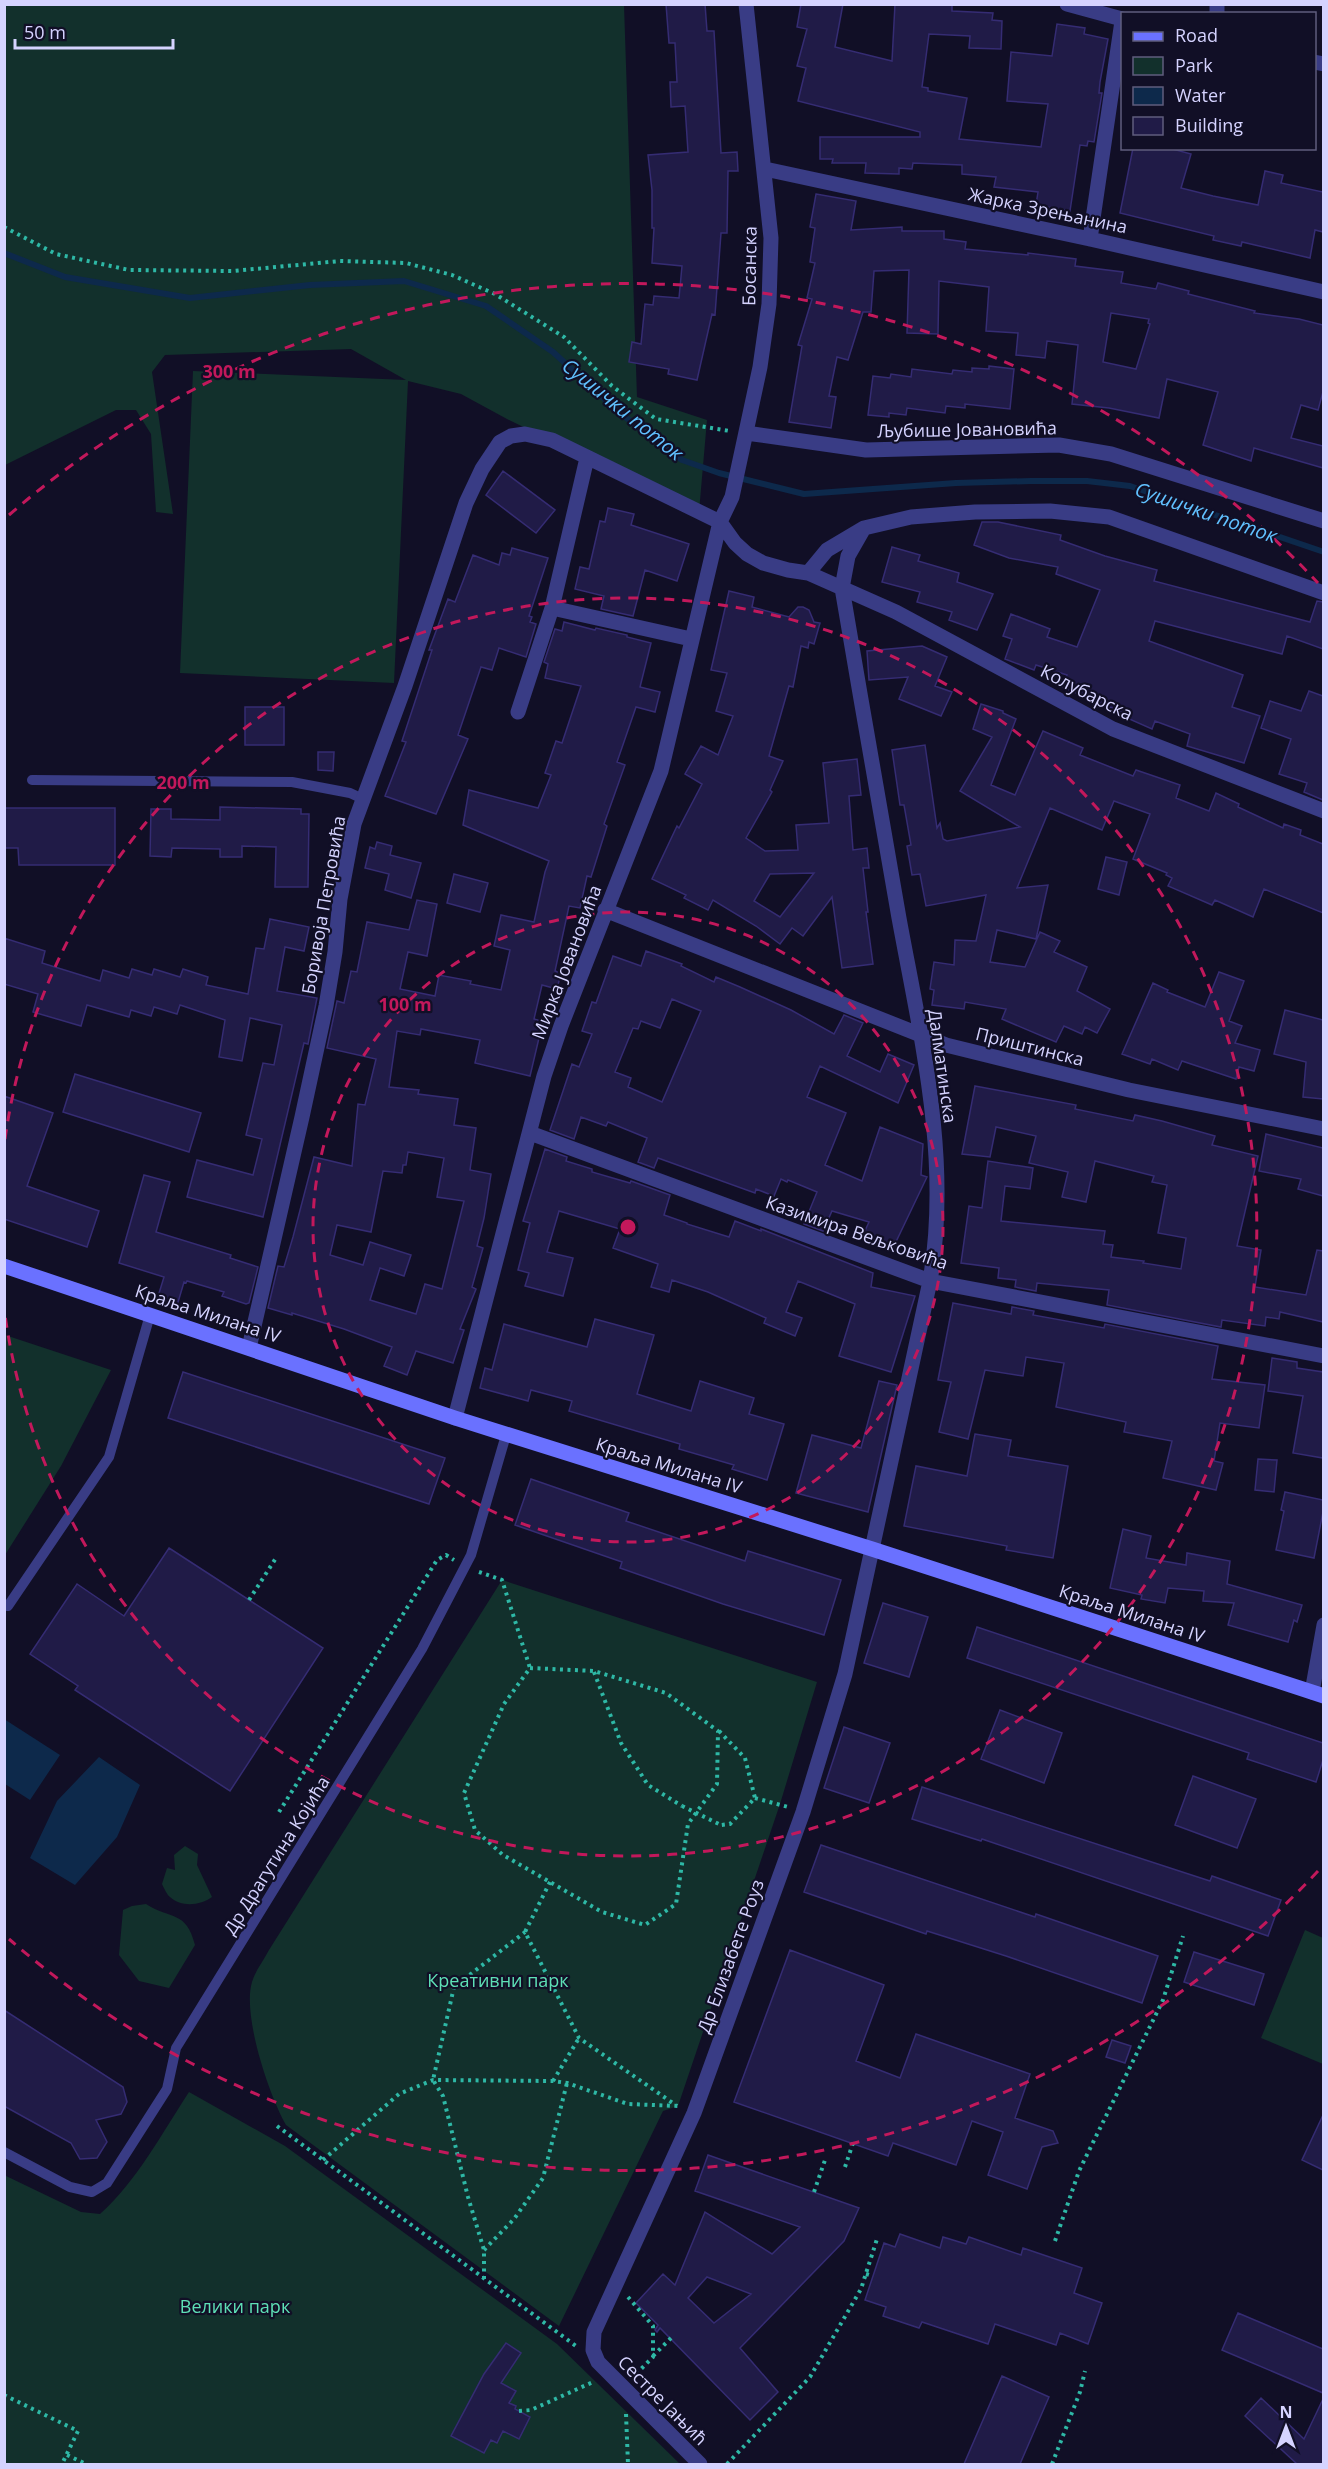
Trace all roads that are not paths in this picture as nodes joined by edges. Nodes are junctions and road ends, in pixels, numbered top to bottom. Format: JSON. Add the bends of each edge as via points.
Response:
{"nodes":[{"id":1,"x":746,"y":4,"type":"edge"},
{"id":2,"x":1067,"y":4,"type":"edge"},
{"id":3,"x":1121,"y":20,"type":"edge"},
{"id":4,"x":1121,"y":27,"type":"edge"},
{"id":5,"x":765,"y":170,"type":"junction"},
{"id":6,"x":1090,"y":239,"type":"junction"},
{"id":7,"x":1323,"y":292,"type":"edge"},
{"id":8,"x":746,"y":433,"type":"junction"},
{"id":9,"x":587,"y":458,"type":"junction"},
{"id":10,"x":1323,"y":521,"type":"edge"},
{"id":11,"x":720,"y":522,"type":"junction"},
{"id":12,"x":864,"y":528,"type":"junction"},
{"id":13,"x":808,"y":573,"type":"junction"},
{"id":14,"x":842,"y":588,"type":"junction"},
{"id":15,"x":1323,"y":593,"type":"edge"},
{"id":16,"x":552,"y":608,"type":"junction"},
{"id":17,"x":691,"y":639,"type":"junction"},
{"id":18,"x":518,"y":712,"type":"dead end"},
{"id":19,"x":32,"y":780,"type":"dead end"},
{"id":20,"x":363,"y":799,"type":"junction"},
{"id":21,"x":1323,"y":811,"type":"edge"},
{"id":22,"x":605,"y":910,"type":"junction"},
{"id":23,"x":921,"y":1034,"type":"junction"},
{"id":24,"x":1323,"y":1129,"type":"edge"},
{"id":25,"x":530,"y":1133,"type":"junction"},
{"id":26,"x":4,"y":1266,"type":"edge"},
{"id":27,"x":930,"y":1281,"type":"junction"},
{"id":28,"x":150,"y":1315,"type":"junction"},
{"id":29,"x":249,"y":1347,"type":"junction"},
{"id":30,"x":1323,"y":1356,"type":"edge"},
{"id":31,"x":455,"y":1418,"type":"junction"},
{"id":32,"x":506,"y":1435,"type":"junction"},
{"id":33,"x":872,"y":1549,"type":"junction"},
{"id":34,"x":8,"y":1606,"type":"dead end"},
{"id":35,"x":1323,"y":1625,"type":"edge"},
{"id":36,"x":1318,"y":1694,"type":"edge"},
{"id":37,"x":4,"y":2152,"type":"edge"},
{"id":38,"x":598,"y":2362,"type":"joint"},
{"id":39,"x":700,"y":2464,"type":"edge"}],
"edges":[{"from":1,"to":5,"type":"street","name":"Босанска"},
{"from":2,"to":3,"type":"street"},
{"from":4,"to":6,"type":"street"},
{"from":5,"to":6,"type":"street","name":"Жарка Зрењанина"},
{"from":5,"to":8,"type":"street","name":"Босанска","via":[[771,238],[769,304]]},
{"from":6,"to":7,"type":"street","name":"Жарка Зрењанина"},
{"from":8,"to":10,"type":"street","name":"Љубише Јовановића","via":[[866,450],[1059,445],[1111,454]]},
{"from":8,"to":11,"type":"street","name":"Босанска","via":[[732,497]]},
{"from":9,"to":11,"type":"street"},
{"from":9,"to":16,"type":"street"},
{"from":9,"to":20,"type":"street","name":"Боривоја Петровића","via":[[552,440],[525,434],[500,442],[482,469],[466,503]]},
{"from":11,"to":13,"type":"street","name":"Колубарска","via":[[747,554],[763,563]]},
{"from":11,"to":17,"type":"street","name":"Мирка Јовановића"},
{"from":12,"to":13,"type":"street","via":[[827,550]]},
{"from":12,"to":14,"type":"street","via":[[848,556]]},
{"from":12,"to":15,"type":"street","via":[[911,517],[975,512],[1050,511],[1109,517]]},
{"from":13,"to":14,"type":"street","name":"Колубарска"},
{"from":14,"to":21,"type":"street","name":"Колубарска","via":[[896,612],[1113,729]]},
{"from":14,"to":23,"type":"street","name":"Далматинска"},
{"from":16,"to":17,"type":"street"},
{"from":16,"to":18,"type":"street"},
{"from":17,"to":22,"type":"street","name":"Мирка Јовановића","via":[[661,771]]},
{"from":19,"to":20,"type":"lane","via":[[292,782]]},
{"from":20,"to":29,"type":"street","name":"Боривоја Петровића","via":[[354,824],[340,900],[326,1006]]},
{"from":22,"to":23,"type":"street","name":"Приштинска"},
{"from":22,"to":25,"type":"street","name":"Мирка Јовановића","via":[[561,1026]]},
{"from":23,"to":24,"type":"street","name":"Приштинска","via":[[946,1045],[1118,1087]]},
{"from":23,"to":27,"type":"street","name":"Далматинска","via":[[930,1085],[938,1190]]},
{"from":25,"to":27,"type":"street","name":"Казимира Вељковића"},
{"from":25,"to":31,"type":"street","name":"Мирка Јовановића"},
{"from":26,"to":28,"type":"main road","name":"Краља Милана IV"},
{"from":27,"to":30,"type":"street","name":"Казимира Вељковића"},
{"from":27,"to":33,"type":"street","name":"Далматинска"},
{"from":28,"to":29,"type":"main road","name":"Краља Милана IV"},
{"from":28,"to":34,"type":"lane","via":[[109,1457]]},
{"from":29,"to":31,"type":"main road","name":"Краља Милана IV"},
{"from":31,"to":32,"type":"main road","name":"Краља Милана IV"},
{"from":32,"to":33,"type":"main road","name":"Краља Милана IV"},
{"from":32,"to":37,"type":"lane","name":"Др Драгутина Којића","via":[[471,1555],[422,1649],[176,2048],[167,2089],[107,2183],[92,2192],[70,2187]]},
{"from":33,"to":36,"type":"main road","name":"Краља Милана IV"},
{"from":33,"to":38,"type":"street","name":"Др Елизабете Роуз","via":[[845,1674],[803,1812],[694,2113],[594,2332],[593,2350]]},
{"from":35,"to":36,"type":"street"},
{"from":38,"to":39,"type":"street","name":"Сестре Јањић"}]}
